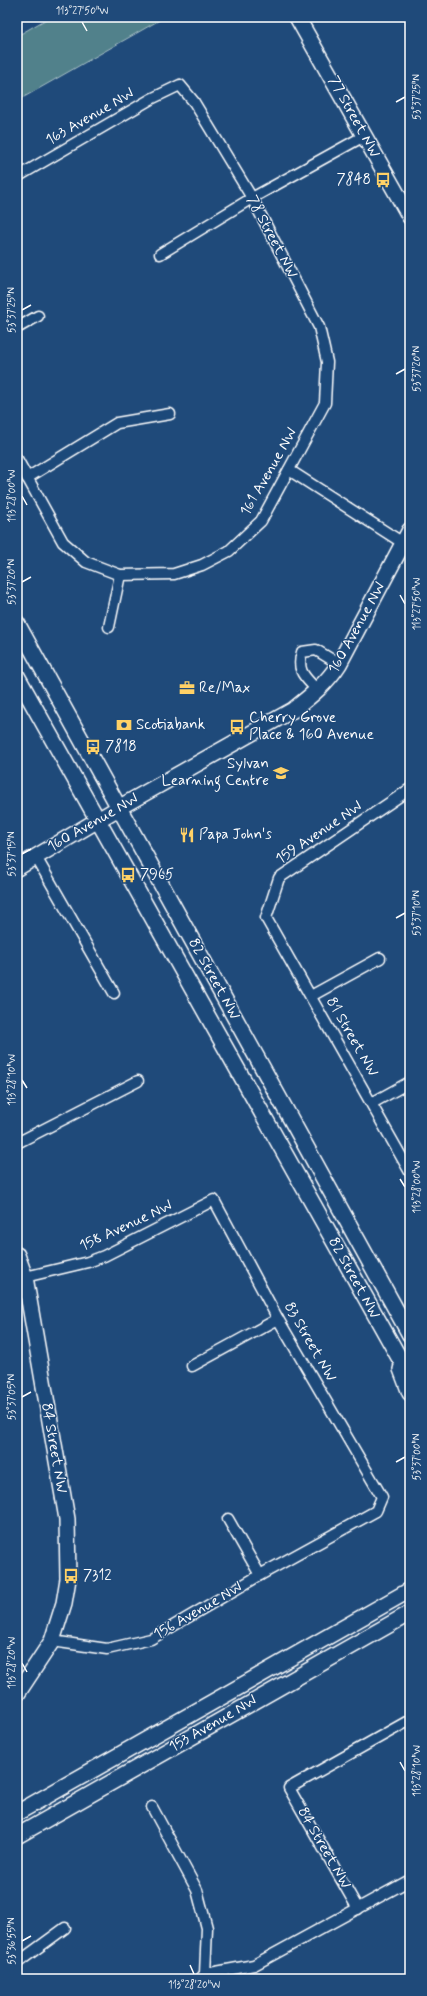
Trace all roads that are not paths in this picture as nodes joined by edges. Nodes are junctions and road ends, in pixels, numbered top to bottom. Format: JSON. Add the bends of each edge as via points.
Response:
{"nodes":[{"id":1,"x":297,"y":17,"type":"edge"},
{"id":2,"x":180,"y":85,"type":"joint"},
{"id":3,"x":364,"y":136,"type":"junction"},
{"id":4,"x":17,"y":177,"type":"edge"},
{"id":5,"x":252,"y":198,"type":"junction"},
{"id":6,"x":408,"y":210,"type":"edge"},
{"id":7,"x":160,"y":254,"type":"dead end"},
{"id":8,"x":38,"y":316,"type":"dead end"},
{"id":9,"x":17,"y":328,"type":"edge"},
{"id":10,"x":325,"y":403,"type":"joint"},
{"id":11,"x":170,"y":414,"type":"dead end"},
{"id":12,"x":17,"y":460,"type":"edge"},
{"id":13,"x":289,"y":470,"type":"junction"},
{"id":14,"x":28,"y":478,"type":"junction"},
{"id":15,"x":410,"y":530,"type":"edge"},
{"id":16,"x":406,"y":544,"type":"edge"},
{"id":17,"x":120,"y":575,"type":"junction"},
{"id":18,"x":17,"y":622,"type":"edge"},
{"id":19,"x":109,"y":627,"type":"dead end"},
{"id":20,"x":340,"y":664,"type":"junction"},
{"id":21,"x":17,"y":676,"type":"edge"},
{"id":22,"x":318,"y":691,"type":"junction"},
{"id":23,"x":410,"y":789,"type":"edge"},
{"id":24,"x":120,"y":807,"type":"junction"},
{"id":25,"x":97,"y":821,"type":"junction"},
{"id":26,"x":36,"y":857,"type":"junction"},
{"id":27,"x":17,"y":868,"type":"edge"},
{"id":28,"x":266,"y":918,"type":"joint"},
{"id":29,"x":380,"y":958,"type":"dead end"},
{"id":30,"x":114,"y":993,"type":"dead end"},
{"id":31,"x":311,"y":996,"type":"junction"},
{"id":32,"x":138,"y":1081,"type":"dead end"},
{"id":33,"x":410,"y":1082,"type":"edge"},
{"id":34,"x":372,"y":1104,"type":"junction"},
{"id":35,"x":17,"y":1143,"type":"edge"},
{"id":36,"x":410,"y":1172,"type":"edge"},
{"id":37,"x":214,"y":1200,"type":"joint"},
{"id":38,"x":17,"y":1255,"type":"edge"},
{"id":39,"x":25,"y":1277,"type":"junction"},
{"id":40,"x":278,"y":1319,"type":"junction"},
{"id":41,"x":410,"y":1335,"type":"edge"},
{"id":42,"x":393,"y":1349,"type":"junction"},
{"id":43,"x":192,"y":1366,"type":"dead end"},
{"id":44,"x":410,"y":1377,"type":"edge"},
{"id":45,"x":410,"y":1393,"type":"edge"},
{"id":46,"x":382,"y":1497,"type":"joint"},
{"id":47,"x":228,"y":1519,"type":"dead end"},
{"id":48,"x":260,"y":1575,"type":"junction"},
{"id":49,"x":410,"y":1590,"type":"edge"},
{"id":50,"x":410,"y":1613,"type":"edge"},
{"id":51,"x":410,"y":1621,"type":"edge"},
{"id":52,"x":52,"y":1641,"type":"junction"},
{"id":53,"x":324,"y":1661,"type":"junction"},
{"id":54,"x":17,"y":1694,"type":"edge"},
{"id":55,"x":410,"y":1720,"type":"edge"},
{"id":56,"x":152,"y":1807,"type":"dead end"},
{"id":57,"x":17,"y":1813,"type":"edge"},
{"id":58,"x":17,"y":1836,"type":"edge"},
{"id":59,"x":410,"y":1880,"type":"edge"},
{"id":60,"x":358,"y":1909,"type":"junction"},
{"id":61,"x":65,"y":1928,"type":"dead end"},
{"id":62,"x":17,"y":1963,"type":"edge"},
{"id":63,"x":203,"y":1976,"type":"edge"}],
"edges":[{"from":1,"to":3,"type":"main road","name":"77 Street NW"},
{"from":2,"to":4,"type":"street","name":"163 Avenue NW","via":[[151,99]]},
{"from":2,"to":5,"type":"street","name":"78 Street NW","via":[[194,102]]},
{"from":3,"to":5,"type":"street"},
{"from":3,"to":6,"type":"main road","name":"77 Street NW"},
{"from":5,"to":7,"type":"street"},
{"from":5,"to":10,"type":"street","name":"78 Street NW","via":[[319,327],[327,362]]},
{"from":8,"to":9,"type":"street"},
{"from":10,"to":13,"type":"street","name":"161 Avenue NW"},
{"from":11,"to":14,"type":"street","via":[[117,423]]},
{"from":12,"to":14,"type":"street"},
{"from":13,"to":16,"type":"street"},
{"from":13,"to":17,"type":"street","name":"161 Avenue NW","via":[[261,521],[228,551],[202,565],[174,574]]},
{"from":14,"to":17,"type":"street","via":[[63,542],[86,562]]},
{"from":15,"to":16,"type":"main road","name":"160 Avenue NW"},
{"from":16,"to":20,"type":"main road","name":"160 Avenue NW"},
{"from":17,"to":19,"type":"street"},
{"from":18,"to":24,"type":"main road","name":"82 Street NW"},
{"from":20,"to":22,"type":"main road","name":"160 Avenue NW"},
{"from":20,"to":22,"type":"street","via":[[316,650],[302,652],[299,662],[301,672]]},
{"from":21,"to":25,"type":"main road","name":"82 Street NW"},
{"from":22,"to":24,"type":"main road","name":"160 Avenue NW","via":[[293,710]]},
{"from":23,"to":28,"type":"street","name":"159 Avenue NW","via":[[279,878]]},
{"from":24,"to":25,"type":"main road","name":"160 Avenue NW"},
{"from":24,"to":41,"type":"main road","name":"82 Street NW"},
{"from":25,"to":26,"type":"main road","name":"160 Avenue NW"},
{"from":25,"to":42,"type":"main road","name":"82 Street NW"},
{"from":26,"to":27,"type":"main road","name":"160 Avenue NW"},
{"from":26,"to":30,"type":"street"},
{"from":28,"to":31,"type":"street","name":"81 Street NW"},
{"from":29,"to":31,"type":"street"},
{"from":31,"to":34,"type":"street","name":"81 Street NW"},
{"from":32,"to":35,"type":"street"},
{"from":33,"to":34,"type":"street"},
{"from":34,"to":36,"type":"street","name":"81 Street NW"},
{"from":37,"to":39,"type":"street","name":"158 Avenue NW","via":[[104,1256]]},
{"from":37,"to":40,"type":"street","name":"83 Street NW"},
{"from":38,"to":39,"type":"main road","name":"84 Street NW"},
{"from":39,"to":52,"type":"main road","name":"84 Street NW","via":[[67,1519],[68,1579],[64,1604]]},
{"from":40,"to":43,"type":"street"},
{"from":40,"to":46,"type":"street","name":"83 Street NW"},
{"from":42,"to":44,"type":"main road","name":"82 Street NW"},
{"from":42,"to":45,"type":"main road"},
{"from":46,"to":48,"type":"street","name":"156 Avenue NW","via":[[376,1511]]},
{"from":47,"to":48,"type":"street"},
{"from":48,"to":52,"type":"street","name":"156 Avenue NW","via":[[151,1639],[107,1649]]},
{"from":49,"to":57,"type":"main road","name":"153 Avenue NW"},
{"from":50,"to":53,"type":"main road","name":"153 Avenue NW"},
{"from":51,"to":53,"type":"main road","via":[[358,1649]]},
{"from":52,"to":54,"type":"main road"},
{"from":53,"to":58,"type":"main road","name":"153 Avenue NW"},
{"from":55,"to":60,"type":"street","name":"84 Street NW","via":[[289,1788]]},
{"from":56,"to":63,"type":"street","via":[[197,1890],[207,1928]]},
{"from":59,"to":60,"type":"street"},
{"from":60,"to":63,"type":"street","via":[[254,1965]]},
{"from":61,"to":62,"type":"street"}]}
